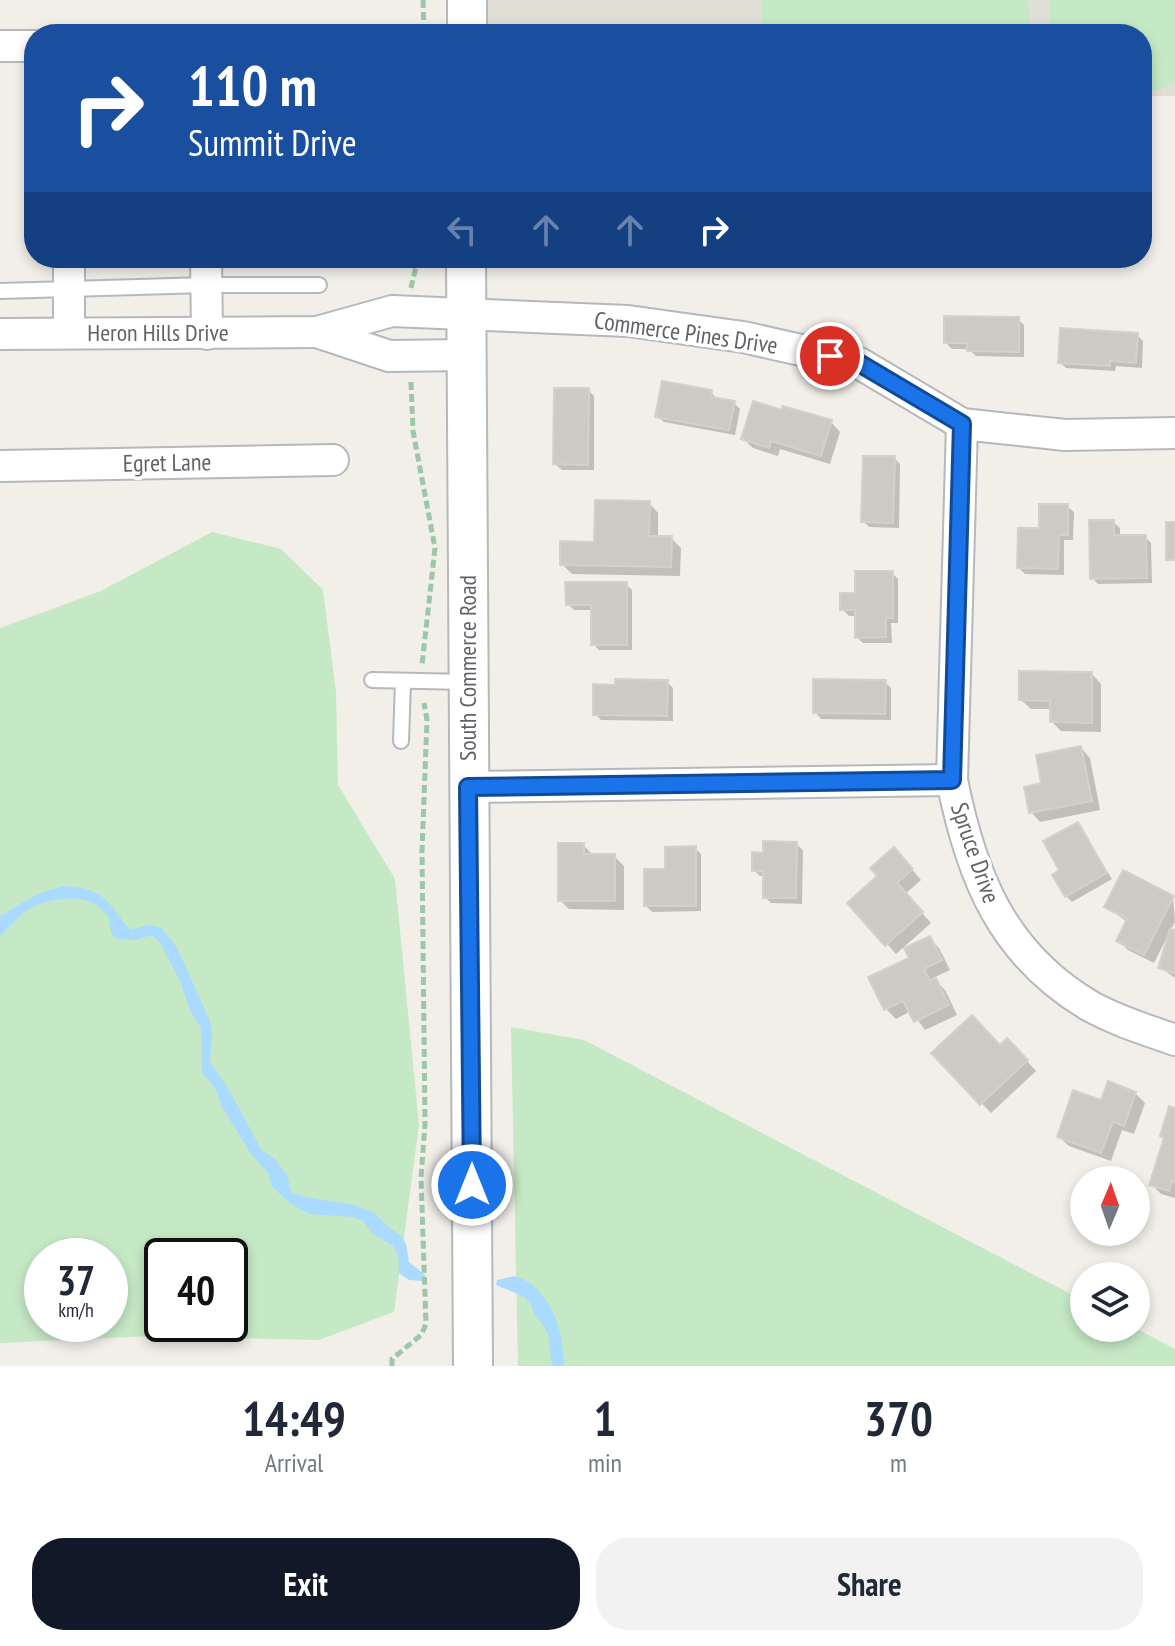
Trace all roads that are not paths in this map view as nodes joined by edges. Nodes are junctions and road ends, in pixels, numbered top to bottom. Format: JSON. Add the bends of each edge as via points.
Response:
{"nodes":[{"id":1,"x":467,"y":0,"type":"edge"},
{"id":2,"x":467,"y":24,"type":"edge"},
{"id":3,"x":0,"y":46,"type":"edge"},
{"id":4,"x":24,"y":46,"type":"edge"},
{"id":5,"x":69,"y":268,"type":"edge"},
{"id":6,"x":466,"y":268,"type":"edge"},
{"id":7,"x":206,"y":271,"type":"edge"},
{"id":8,"x":319,"y":285,"type":"dead end"},
{"id":9,"x":70,"y":289,"type":"junction"},
{"id":10,"x":0,"y":291,"type":"edge"},
{"id":11,"x":466,"y":314,"type":"junction"},
{"id":12,"x":317,"y":332,"type":"junction"},
{"id":13,"x":69,"y":333,"type":"junction"},
{"id":14,"x":0,"y":334,"type":"edge"},
{"id":15,"x":207,"y":334,"type":"junction"},
{"id":16,"x":469,"y":355,"type":"junction"},
{"id":17,"x":962,"y":424,"type":"junction"},
{"id":18,"x":1175,"y":433,"type":"edge"},
{"id":19,"x":333,"y":460,"type":"dead end"},
{"id":20,"x":0,"y":466,"type":"edge"},
{"id":21,"x":372,"y":680,"type":"dead end"},
{"id":22,"x":403,"y":681,"type":"junction"},
{"id":23,"x":468,"y":682,"type":"junction"},
{"id":24,"x":401,"y":741,"type":"dead end"},
{"id":25,"x":952,"y":780,"type":"junction"},
{"id":26,"x":468,"y":787,"type":"junction"},
{"id":27,"x":1175,"y":1040,"type":"edge"},
{"id":28,"x":473,"y":1366,"type":"edge"}],
"edges":[{"from":1,"to":2,"type":"street"},
{"from":3,"to":4,"type":"street"},
{"from":5,"to":9,"type":"street"},
{"from":6,"to":11,"type":"street","name":"South Commerce Road"},
{"from":7,"to":8,"type":"lane"},
{"from":7,"to":9,"type":"lane"},
{"from":7,"to":15,"type":"street"},
{"from":9,"to":10,"type":"lane"},
{"from":9,"to":13,"type":"street"},
{"from":11,"to":12,"type":"street","name":"Heron Hills Drive","via":[[392,311]]},
{"from":11,"to":16,"type":"street","name":"South Commerce Road"},
{"from":11,"to":17,"type":"street","name":"Commerce Pines Drive","via":[[628,321],[743,337],[859,363]]},
{"from":12,"to":15,"type":"street","name":"Heron Hills Drive"},
{"from":12,"to":16,"type":"street","name":"Heron Hills Drive","via":[[389,356]]},
{"from":13,"to":14,"type":"street","name":"Heron Hills Drive"},
{"from":13,"to":15,"type":"street","name":"Heron Hills Drive"},
{"from":16,"to":23,"type":"street","name":"South Commerce Road"},
{"from":17,"to":18,"type":"street","name":"Commerce Pines Drive","via":[[1065,435]]},
{"from":17,"to":25,"type":"street","name":"Spruce Drive"},
{"from":19,"to":20,"type":"street","name":"Egret Lane"},
{"from":21,"to":22,"type":"lane"},
{"from":22,"to":23,"type":"lane"},
{"from":22,"to":24,"type":"lane"},
{"from":23,"to":26,"type":"street","name":"South Commerce Road"},
{"from":25,"to":26,"type":"street"},
{"from":25,"to":27,"type":"street","name":"Spruce Drive","via":[[977,874],[993,909],[1034,964],[1091,1006]]},
{"from":26,"to":28,"type":"street","name":"South Commerce Road"}]}
